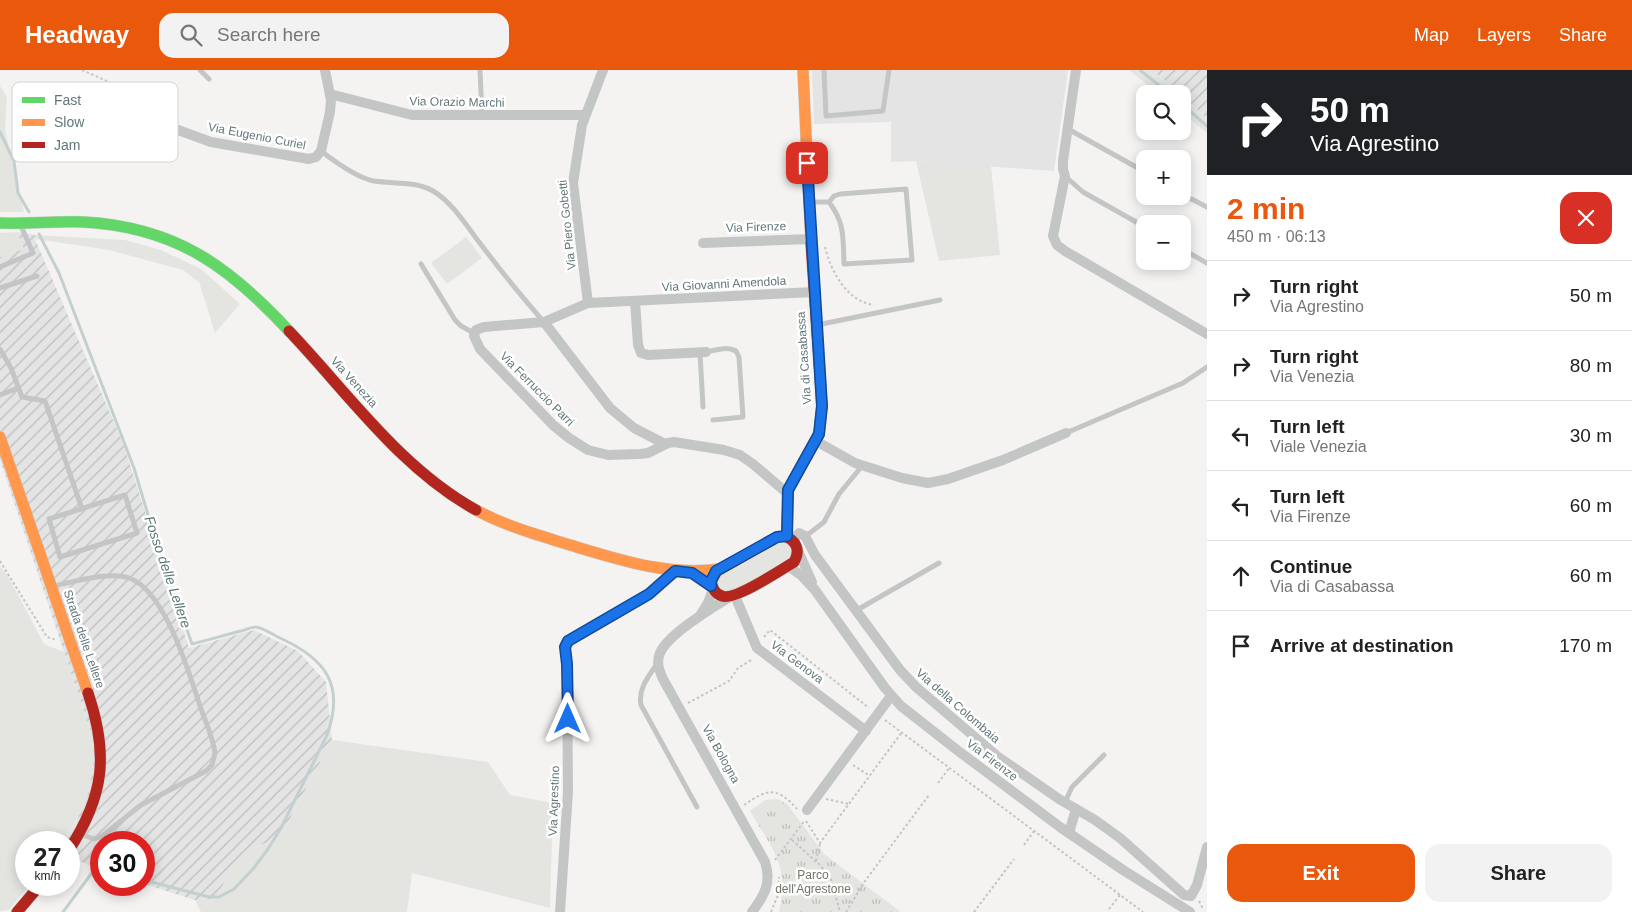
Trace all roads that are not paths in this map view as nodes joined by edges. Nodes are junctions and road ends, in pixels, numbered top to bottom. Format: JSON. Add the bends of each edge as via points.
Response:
{"nodes":[{"id":1,"x":200,"y":70,"type":"edge"},
{"id":2,"x":325,"y":70,"type":"edge"},
{"id":3,"x":480,"y":70,"type":"edge"},
{"id":4,"x":603,"y":70,"type":"edge"},
{"id":5,"x":803,"y":70,"type":"edge"},
{"id":6,"x":824,"y":70,"type":"edge"},
{"id":7,"x":889,"y":70,"type":"edge"},
{"id":8,"x":1076,"y":70,"type":"edge"},
{"id":9,"x":209,"y":79,"type":"dead end"},
{"id":10,"x":330,"y":94,"type":"junction"},
{"id":11,"x":482,"y":115,"type":"junction"},
{"id":12,"x":585,"y":115,"type":"junction"},
{"id":13,"x":1068,"y":128,"type":"junction"},
{"id":14,"x":178,"y":130,"type":"edge"},
{"id":15,"x":321,"y":151,"type":"junction"},
{"id":16,"x":1136,"y":167,"type":"edge"},
{"id":17,"x":1065,"y":176,"type":"junction"},
{"id":18,"x":1191,"y":199,"type":"edge"},
{"id":19,"x":809,"y":202,"type":"junction"},
{"id":20,"x":829,"y":202,"type":"junction"},
{"id":21,"x":1207,"y":208,"type":"edge"},
{"id":22,"x":1136,"y":222,"type":"edge"},
{"id":23,"x":0,"y":224,"type":"edge"},
{"id":24,"x":20,"y":224,"type":"junction"},
{"id":25,"x":811,"y":239,"type":"junction"},
{"id":26,"x":703,"y":242,"type":"dead end"},
{"id":27,"x":1191,"y":254,"type":"edge"},
{"id":28,"x":1207,"y":263,"type":"edge"},
{"id":29,"x":421,"y":264,"type":"dead end"},
{"id":30,"x":0,"y":267,"type":"edge"},
{"id":31,"x":37,"y":276,"type":"dead end"},
{"id":32,"x":0,"y":288,"type":"edge"},
{"id":33,"x":814,"y":292,"type":"junction"},
{"id":34,"x":940,"y":300,"type":"dead end"},
{"id":35,"x":635,"y":301,"type":"junction"},
{"id":36,"x":588,"y":304,"type":"junction"},
{"id":37,"x":544,"y":322,"type":"junction"},
{"id":38,"x":816,"y":325,"type":"junction"},
{"id":39,"x":474,"y":333,"type":"junction"},
{"id":40,"x":1207,"y":334,"type":"edge"},
{"id":41,"x":0,"y":349,"type":"edge"},
{"id":42,"x":703,"y":352,"type":"junction"},
{"id":43,"x":1207,"y":367,"type":"edge"},
{"id":44,"x":18,"y":388,"type":"junction"},
{"id":45,"x":0,"y":395,"type":"edge"},
{"id":46,"x":703,"y":407,"type":"dead end"},
{"id":47,"x":714,"y":420,"type":"dead end"},
{"id":48,"x":1066,"y":433,"type":"joint"},
{"id":49,"x":0,"y":437,"type":"edge"},
{"id":50,"x":816,"y":441,"type":"junction"},
{"id":51,"x":665,"y":444,"type":"junction"},
{"id":52,"x":862,"y":466,"type":"junction"},
{"id":53,"x":787,"y":493,"type":"junction"},
{"id":54,"x":82,"y":509,"type":"junction"},
{"id":55,"x":805,"y":536,"type":"junction"},
{"id":56,"x":790,"y":538,"type":"junction"},
{"id":57,"x":799,"y":553,"type":"junction"},
{"id":58,"x":939,"y":563,"type":"dead end"},
{"id":59,"x":788,"y":566,"type":"junction"},
{"id":60,"x":720,"y":569,"type":"junction"},
{"id":61,"x":675,"y":571,"type":"junction"},
{"id":62,"x":692,"y":573,"type":"junction"},
{"id":63,"x":52,"y":587,"type":"junction"},
{"id":64,"x":712,"y":588,"type":"junction"},
{"id":65,"x":815,"y":590,"type":"junction"},
{"id":66,"x":732,"y":597,"type":"junction"},
{"id":67,"x":856,"y":610,"type":"junction"},
{"id":68,"x":695,"y":620,"type":"junction"},
{"id":69,"x":658,"y":662,"type":"junction"},
{"id":70,"x":891,"y":696,"type":"junction"},
{"id":71,"x":866,"y":730,"type":"junction"},
{"id":72,"x":1104,"y":755,"type":"dead end"},
{"id":73,"x":1065,"y":803,"type":"junction"},
{"id":74,"x":697,"y":808,"type":"dead end"},
{"id":75,"x":1076,"y":809,"type":"junction"},
{"id":76,"x":807,"y":810,"type":"dead end"},
{"id":77,"x":80,"y":834,"type":"joint"},
{"id":78,"x":1069,"y":834,"type":"junction"},
{"id":79,"x":1207,"y":847,"type":"edge"},
{"id":80,"x":31,"y":896,"type":"edge"},
{"id":81,"x":17,"y":912,"type":"edge"},
{"id":82,"x":560,"y":912,"type":"edge"},
{"id":83,"x":752,"y":912,"type":"edge"},
{"id":84,"x":1190,"y":912,"type":"edge"}],
"edges":[{"from":1,"to":9,"type":"lane"},
{"from":2,"to":10,"type":"street","name":"Via Eugenio Curiel"},
{"from":3,"to":11,"type":"lane"},
{"from":4,"to":12,"type":"street","name":"Via Piero Gobetti"},
{"from":5,"to":19,"type":"street","name":"Via di Casabassa"},
{"from":6,"to":7,"type":"lane","via":[[826,116],[882,111]]},
{"from":8,"to":13,"type":"street"},
{"from":10,"to":11,"type":"street","name":"Via Orazio Marchi","via":[[408,114]]},
{"from":10,"to":15,"type":"street","name":"Via Eugenio Curiel","via":[[331,109]]},
{"from":11,"to":12,"type":"street","name":"Via Orazio Marchi"},
{"from":12,"to":36,"type":"street","name":"Via Piero Gobetti","via":[[573,183]]},
{"from":13,"to":16,"type":"lane"},
{"from":13,"to":17,"type":"street","via":[[1062,164]]},
{"from":14,"to":15,"type":"street","name":"Via Eugenio Curiel","via":[[211,142],[304,159],[314,158]]},
{"from":15,"to":37,"type":"lane","via":[[364,178],[422,186],[437,193]]},
{"from":17,"to":22,"type":"lane","via":[[1083,192]]},
{"from":17,"to":40,"type":"street","via":[[1054,232],[1057,245]]},
{"from":18,"to":21,"type":"lane"},
{"from":19,"to":20,"type":"lane"},
{"from":19,"to":25,"type":"street","name":"Via di Casabassa"},
{"from":20,"to":20,"type":"lane","via":[[841,222],[844,264],[912,260],[906,189],[840,194]]},
{"from":23,"to":24,"type":"street","name":"Via Venezia"},
{"from":24,"to":30,"type":"lane","via":[[33,253]]},
{"from":24,"to":61,"type":"street","name":"Via Venezia","via":[[120,226],[160,236],[197,253],[226,271],[258,298],[376,428],[455,497],[494,519],[527,531],[617,560]]},
{"from":25,"to":26,"type":"street","name":"Via Firenze"},
{"from":25,"to":33,"type":"street","name":"Via di Casabassa"},
{"from":27,"to":28,"type":"lane"},
{"from":29,"to":39,"type":"lane","via":[[455,320]]},
{"from":31,"to":32,"type":"lane"},
{"from":33,"to":35,"type":"street","name":"Via Giovanni Amendola"},
{"from":33,"to":38,"type":"street","name":"Via di Casabassa"},
{"from":34,"to":38,"type":"lane"},
{"from":35,"to":36,"type":"street","name":"Via Giovanni Amendola"},
{"from":35,"to":42,"type":"street","via":[[641,353]]},
{"from":36,"to":37,"type":"street","name":"Via Giovanni Amendola"},
{"from":37,"to":39,"type":"street","via":[[484,327]]},
{"from":37,"to":51,"type":"street","via":[[610,408],[629,424]]},
{"from":38,"to":50,"type":"street","name":"Via di Casabassa","via":[[822,406]]},
{"from":39,"to":51,"type":"street","name":"Via Ferruccio Parri","via":[[480,349],[553,425],[582,447],[618,456],[644,454]]},
{"from":41,"to":44,"type":"lane"},
{"from":42,"to":46,"type":"lane"},
{"from":42,"to":47,"type":"lane","via":[[732,349],[739,357],[743,417]]},
{"from":43,"to":48,"type":"lane","via":[[1183,383]]},
{"from":44,"to":45,"type":"lane"},
{"from":44,"to":54,"type":"lane","via":[[22,397],[45,401]]},
{"from":48,"to":52,"type":"street","via":[[1003,460],[939,482],[916,482]]},
{"from":49,"to":63,"type":"street","name":"Strada delle Lellere"},
{"from":50,"to":52,"type":"street"},
{"from":50,"to":53,"type":"street","name":"Via Firenze"},
{"from":51,"to":53,"type":"street","via":[[678,442],[734,453],[753,464]]},
{"from":52,"to":55,"type":"lane","via":[[838,494],[824,522]]},
{"from":53,"to":56,"type":"street","name":"Via Firenze"},
{"from":54,"to":54,"type":"lane","via":[[125,495],[137,533],[60,558],[49,520]]},
{"from":55,"to":56,"type":"street","via":[[799,533]]},
{"from":55,"to":67,"type":"street","name":"Via della Colombaia"},
{"from":56,"to":57,"type":"street","name":"Via Firenze"},
{"from":56,"to":60,"type":"street","via":[[777,537]]},
{"from":57,"to":59,"type":"street"},
{"from":57,"to":65,"type":"street","name":"Via Firenze"},
{"from":58,"to":67,"type":"lane"},
{"from":59,"to":65,"type":"street","name":"Via Firenze"},
{"from":59,"to":66,"type":"street"},
{"from":60,"to":62,"type":"street","name":"Via Venezia"},
{"from":60,"to":64,"type":"street","via":[[712,577]]},
{"from":61,"to":62,"type":"street","name":"Via Venezia"},
{"from":61,"to":82,"type":"street","name":"Via Agrestino","via":[[649,594],[565,645],[568,792]]},
{"from":62,"to":64,"type":"street","name":"Via Venezia"},
{"from":63,"to":77,"type":"street","name":"Strada delle Lellere","via":[[101,740],[100,780]]},
{"from":63,"to":77,"type":"lane","via":[[118,576],[133,579],[142,587],[159,607],[176,637],[215,753],[212,765],[206,770],[141,805],[102,836],[94,839]]},
{"from":64,"to":66,"type":"street","name":"Via Venezia","via":[[721,596]]},
{"from":64,"to":68,"type":"street","via":[[707,606]]},
{"from":65,"to":70,"type":"street","name":"Via Firenze"},
{"from":66,"to":68,"type":"street"},
{"from":66,"to":71,"type":"street","name":"Via Genova","via":[[757,648],[761,645]]},
{"from":67,"to":73,"type":"street","name":"Via della Colombaia","via":[[900,670],[916,686],[997,756]]},
{"from":68,"to":69,"type":"street","via":[[666,644]]},
{"from":69,"to":74,"type":"lane","via":[[642,689],[641,705]]},
{"from":69,"to":83,"type":"street","name":"Via Bologna","via":[[661,675],[766,866],[767,887]]},
{"from":70,"to":71,"type":"street"},
{"from":70,"to":78,"type":"street","name":"Via Firenze"},
{"from":71,"to":76,"type":"street"},
{"from":72,"to":73,"type":"lane","via":[[1072,787]]},
{"from":73,"to":75,"type":"street","name":"Via della Colombaia"},
{"from":75,"to":78,"type":"street"},
{"from":75,"to":79,"type":"street","name":"Via della Colombaia","via":[[1120,838],[1180,893],[1189,896],[1198,886]]},
{"from":78,"to":84,"type":"street","name":"Via Firenze"},
{"from":80,"to":81,"type":"street"}]}
